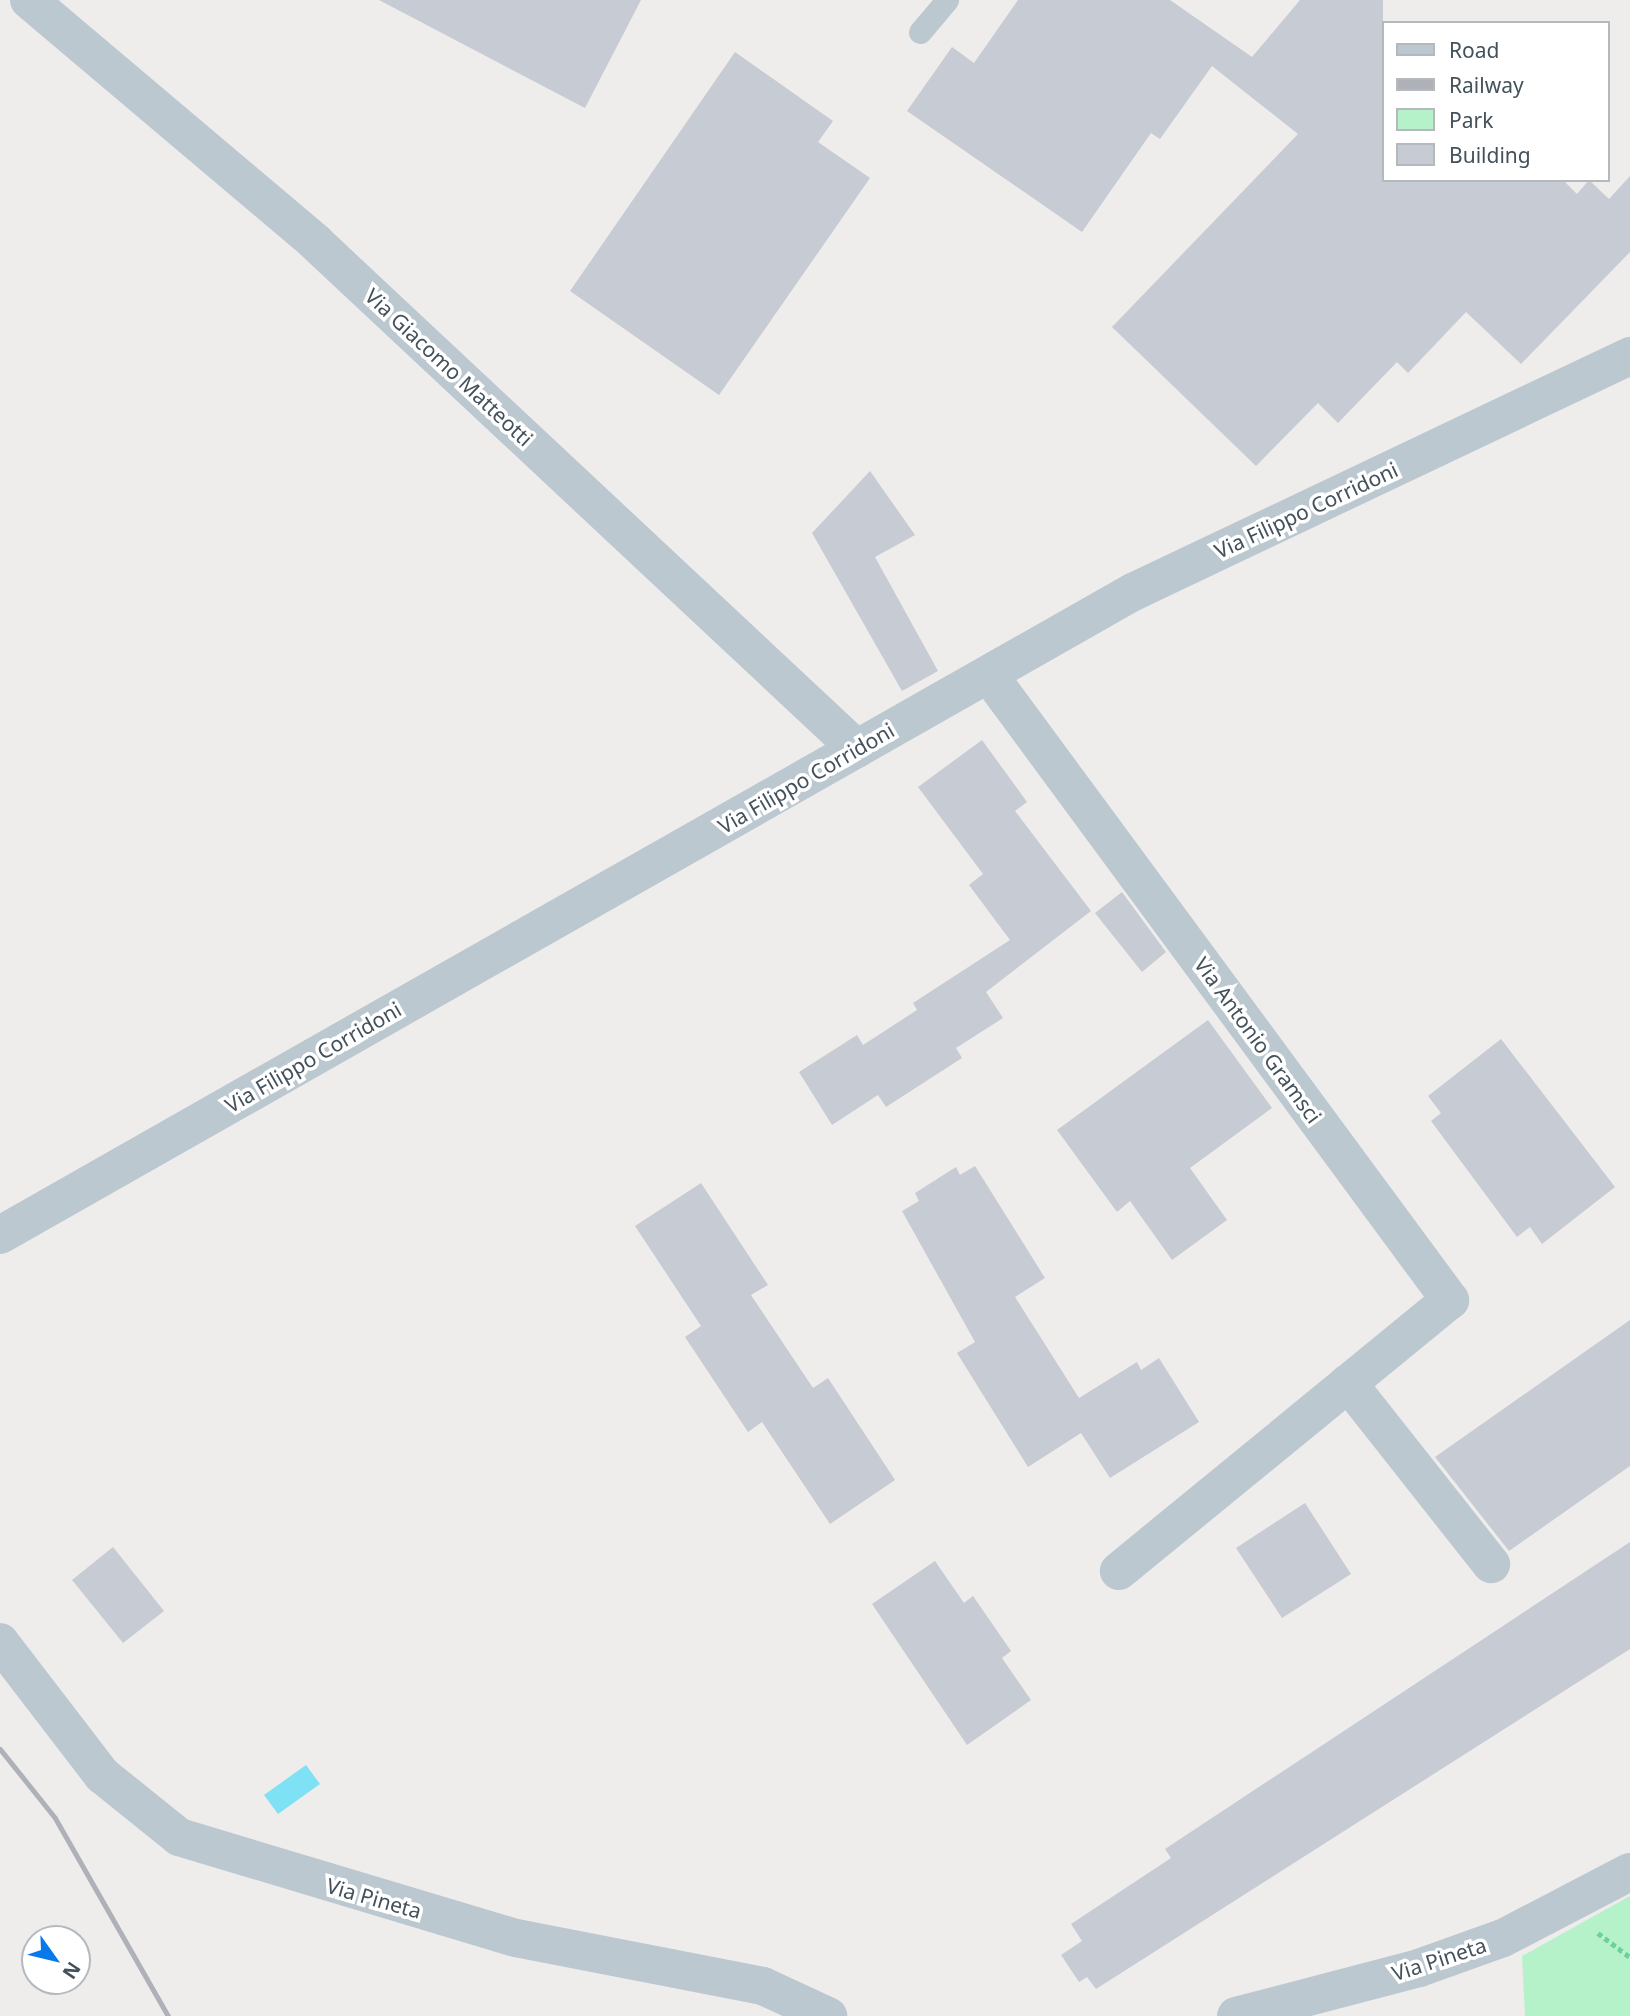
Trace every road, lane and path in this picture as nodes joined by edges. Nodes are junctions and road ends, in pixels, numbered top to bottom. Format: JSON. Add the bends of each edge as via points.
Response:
{"nodes":[{"id":1,"x":29,"y":0,"type":"edge"},
{"id":2,"x":947,"y":0,"type":"edge"},
{"id":3,"x":920,"y":33,"type":"dead end"},
{"id":4,"x":1630,"y":356,"type":"edge"},
{"id":5,"x":989,"y":675,"type":"junction"},
{"id":6,"x":857,"y":749,"type":"junction"},
{"id":7,"x":0,"y":1235,"type":"edge"},
{"id":8,"x":1348,"y":1383,"type":"junction"},
{"id":9,"x":1491,"y":1563,"type":"dead end"},
{"id":10,"x":1119,"y":1571,"type":"dead end"},
{"id":11,"x":0,"y":1642,"type":"edge"},
{"id":12,"x":1630,"y":1872,"type":"edge"},
{"id":13,"x":828,"y":2016,"type":"edge"},
{"id":14,"x":1236,"y":2016,"type":"edge"}],
"edges":[{"from":1,"to":6,"type":"street","name":"Via Giacomo Matteotti","via":[[315,242]]},
{"from":2,"to":3,"type":"lane"},
{"from":4,"to":5,"type":"street","name":"Via Filippo Corridoni","via":[[1133,592]]},
{"from":5,"to":6,"type":"street","name":"Via Filippo Corridoni"},
{"from":5,"to":8,"type":"street","name":"Via Antonio Gramsci","via":[[1450,1300]]},
{"from":6,"to":7,"type":"street","name":"Via Filippo Corridoni"},
{"from":8,"to":9,"type":"street"},
{"from":8,"to":10,"type":"street","name":"Via Antonio Gramsci"},
{"from":11,"to":13,"type":"street","name":"Via Pineta","via":[[102,1775],[179,1837],[516,1938],[763,1986]]},
{"from":12,"to":14,"type":"street","name":"Via Pineta","via":[[1503,1938],[1419,1968]]}]}
